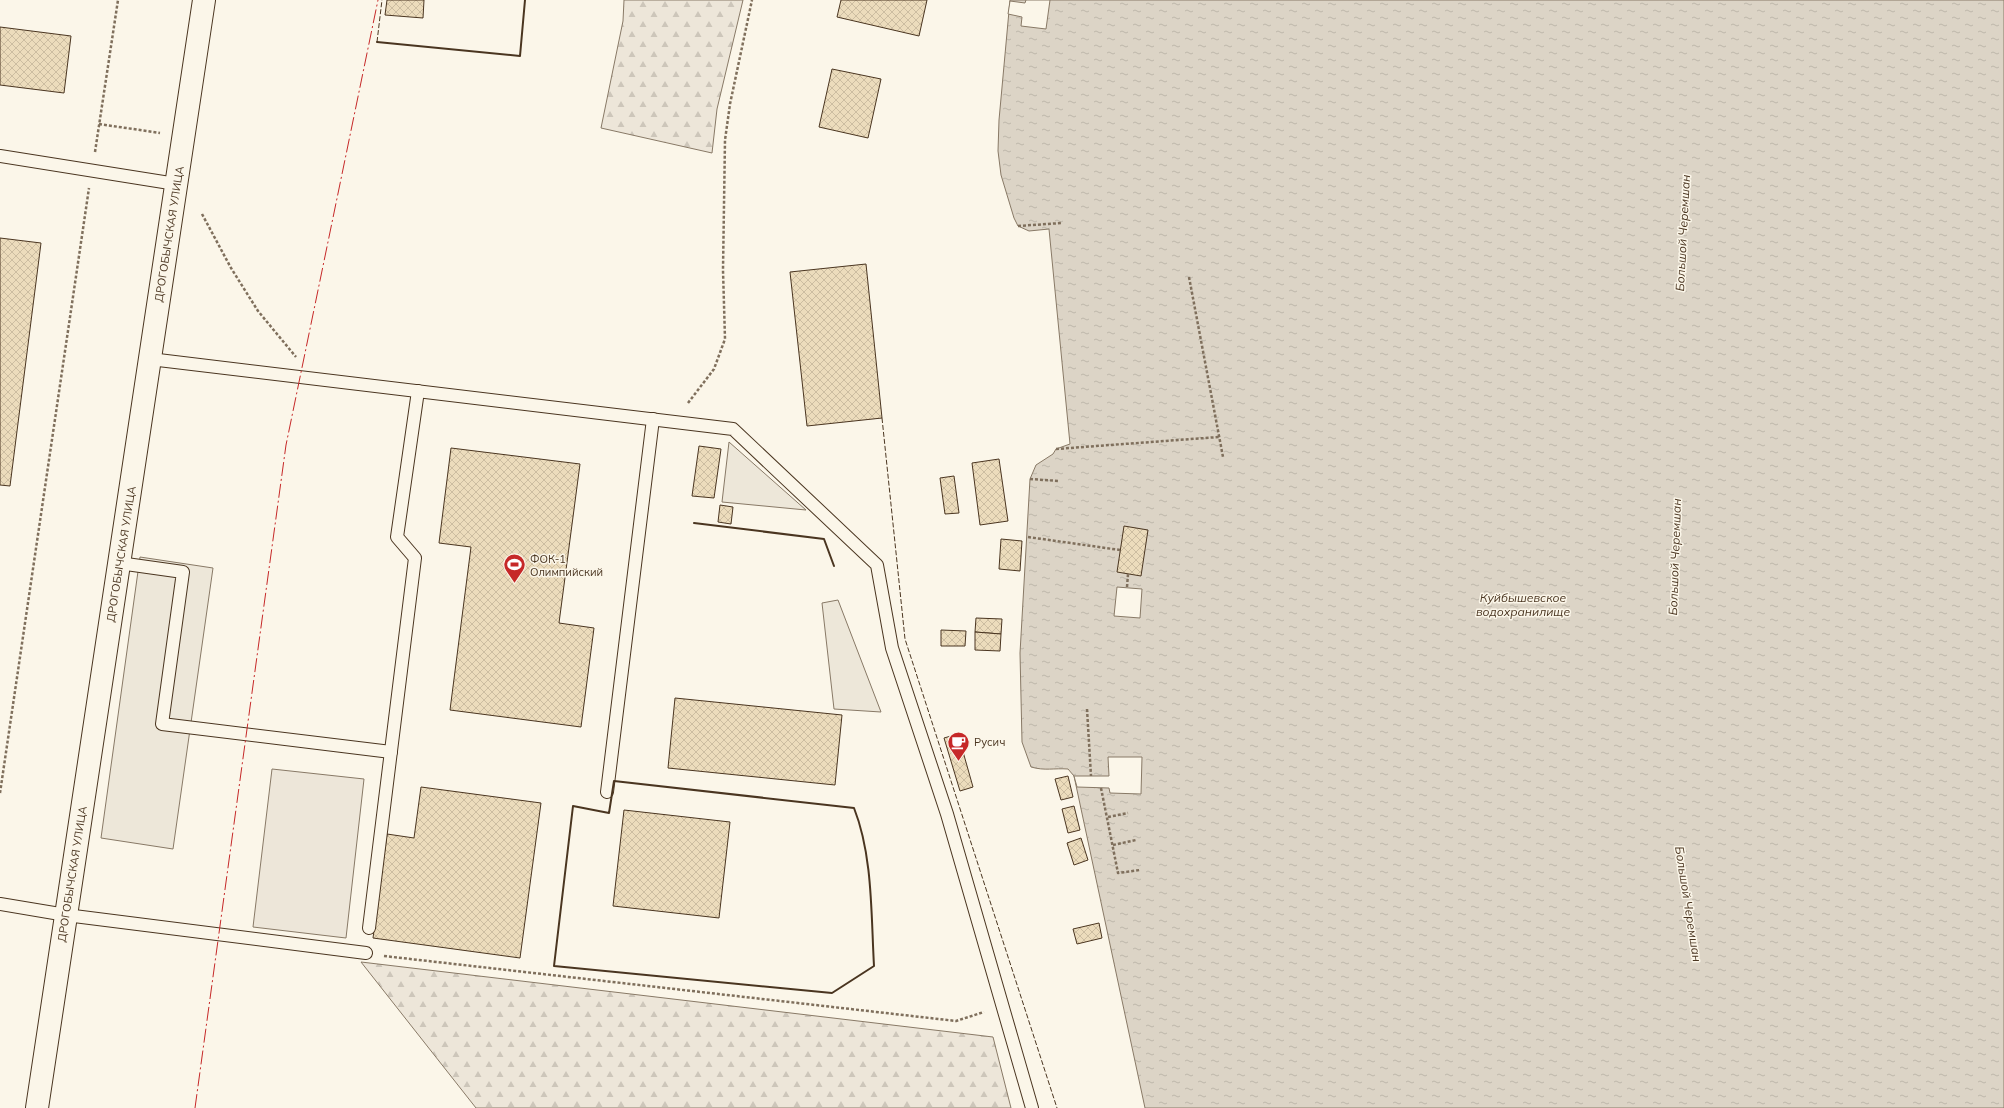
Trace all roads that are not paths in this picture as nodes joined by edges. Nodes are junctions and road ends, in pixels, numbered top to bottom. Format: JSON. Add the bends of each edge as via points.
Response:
{"nodes":[{"id":1,"x":204,"y":0,"type":"edge"},
{"id":2,"x":0,"y":156,"type":"edge"},
{"id":3,"x":176,"y":184,"type":"junction"},
{"id":4,"x":150,"y":359,"type":"junction"},
{"id":5,"x":418,"y":391,"type":"junction"},
{"id":6,"x":653,"y":419,"type":"junction"},
{"id":7,"x":119,"y":563,"type":"junction"},
{"id":8,"x":391,"y":752,"type":"junction"},
{"id":9,"x":607,"y":792,"type":"dead end"},
{"id":10,"x":0,"y":904,"type":"edge"},
{"id":11,"x":66,"y":915,"type":"junction"},
{"id":12,"x":370,"y":928,"type":"dead end"},
{"id":13,"x":366,"y":954,"type":"road end"},
{"id":14,"x":37,"y":1108,"type":"edge"},
{"id":15,"x":1032,"y":1108,"type":"edge"}],
"edges":[{"from":1,"to":3,"type":"street","name":"ДРОГОБЫЧСКАЯ УЛИЦА"},
{"from":2,"to":3,"type":"lane"},
{"from":3,"to":4,"type":"street","name":"ДРОГОБЫЧСКАЯ УЛИЦА"},
{"from":4,"to":5,"type":"lane"},
{"from":4,"to":7,"type":"street","name":"ДРОГОБЫЧСКАЯ УЛИЦА"},
{"from":5,"to":6,"type":"lane"},
{"from":5,"to":8,"type":"lane","via":[[397,537],[416,558]]},
{"from":6,"to":9,"type":"lane"},
{"from":6,"to":15,"type":"lane","via":[[733,429],[877,565],[892,648],[947,814]]},
{"from":7,"to":8,"type":"lane","via":[[183,572],[162,724]]},
{"from":7,"to":11,"type":"street","name":"ДРОГОБЫЧСКАЯ УЛИЦА"},
{"from":8,"to":12,"type":"lane"},
{"from":10,"to":11,"type":"lane"},
{"from":11,"to":13,"type":"lane"},
{"from":11,"to":14,"type":"street","name":"ДРОГОБЫЧСКАЯ УЛИЦА"}]}
